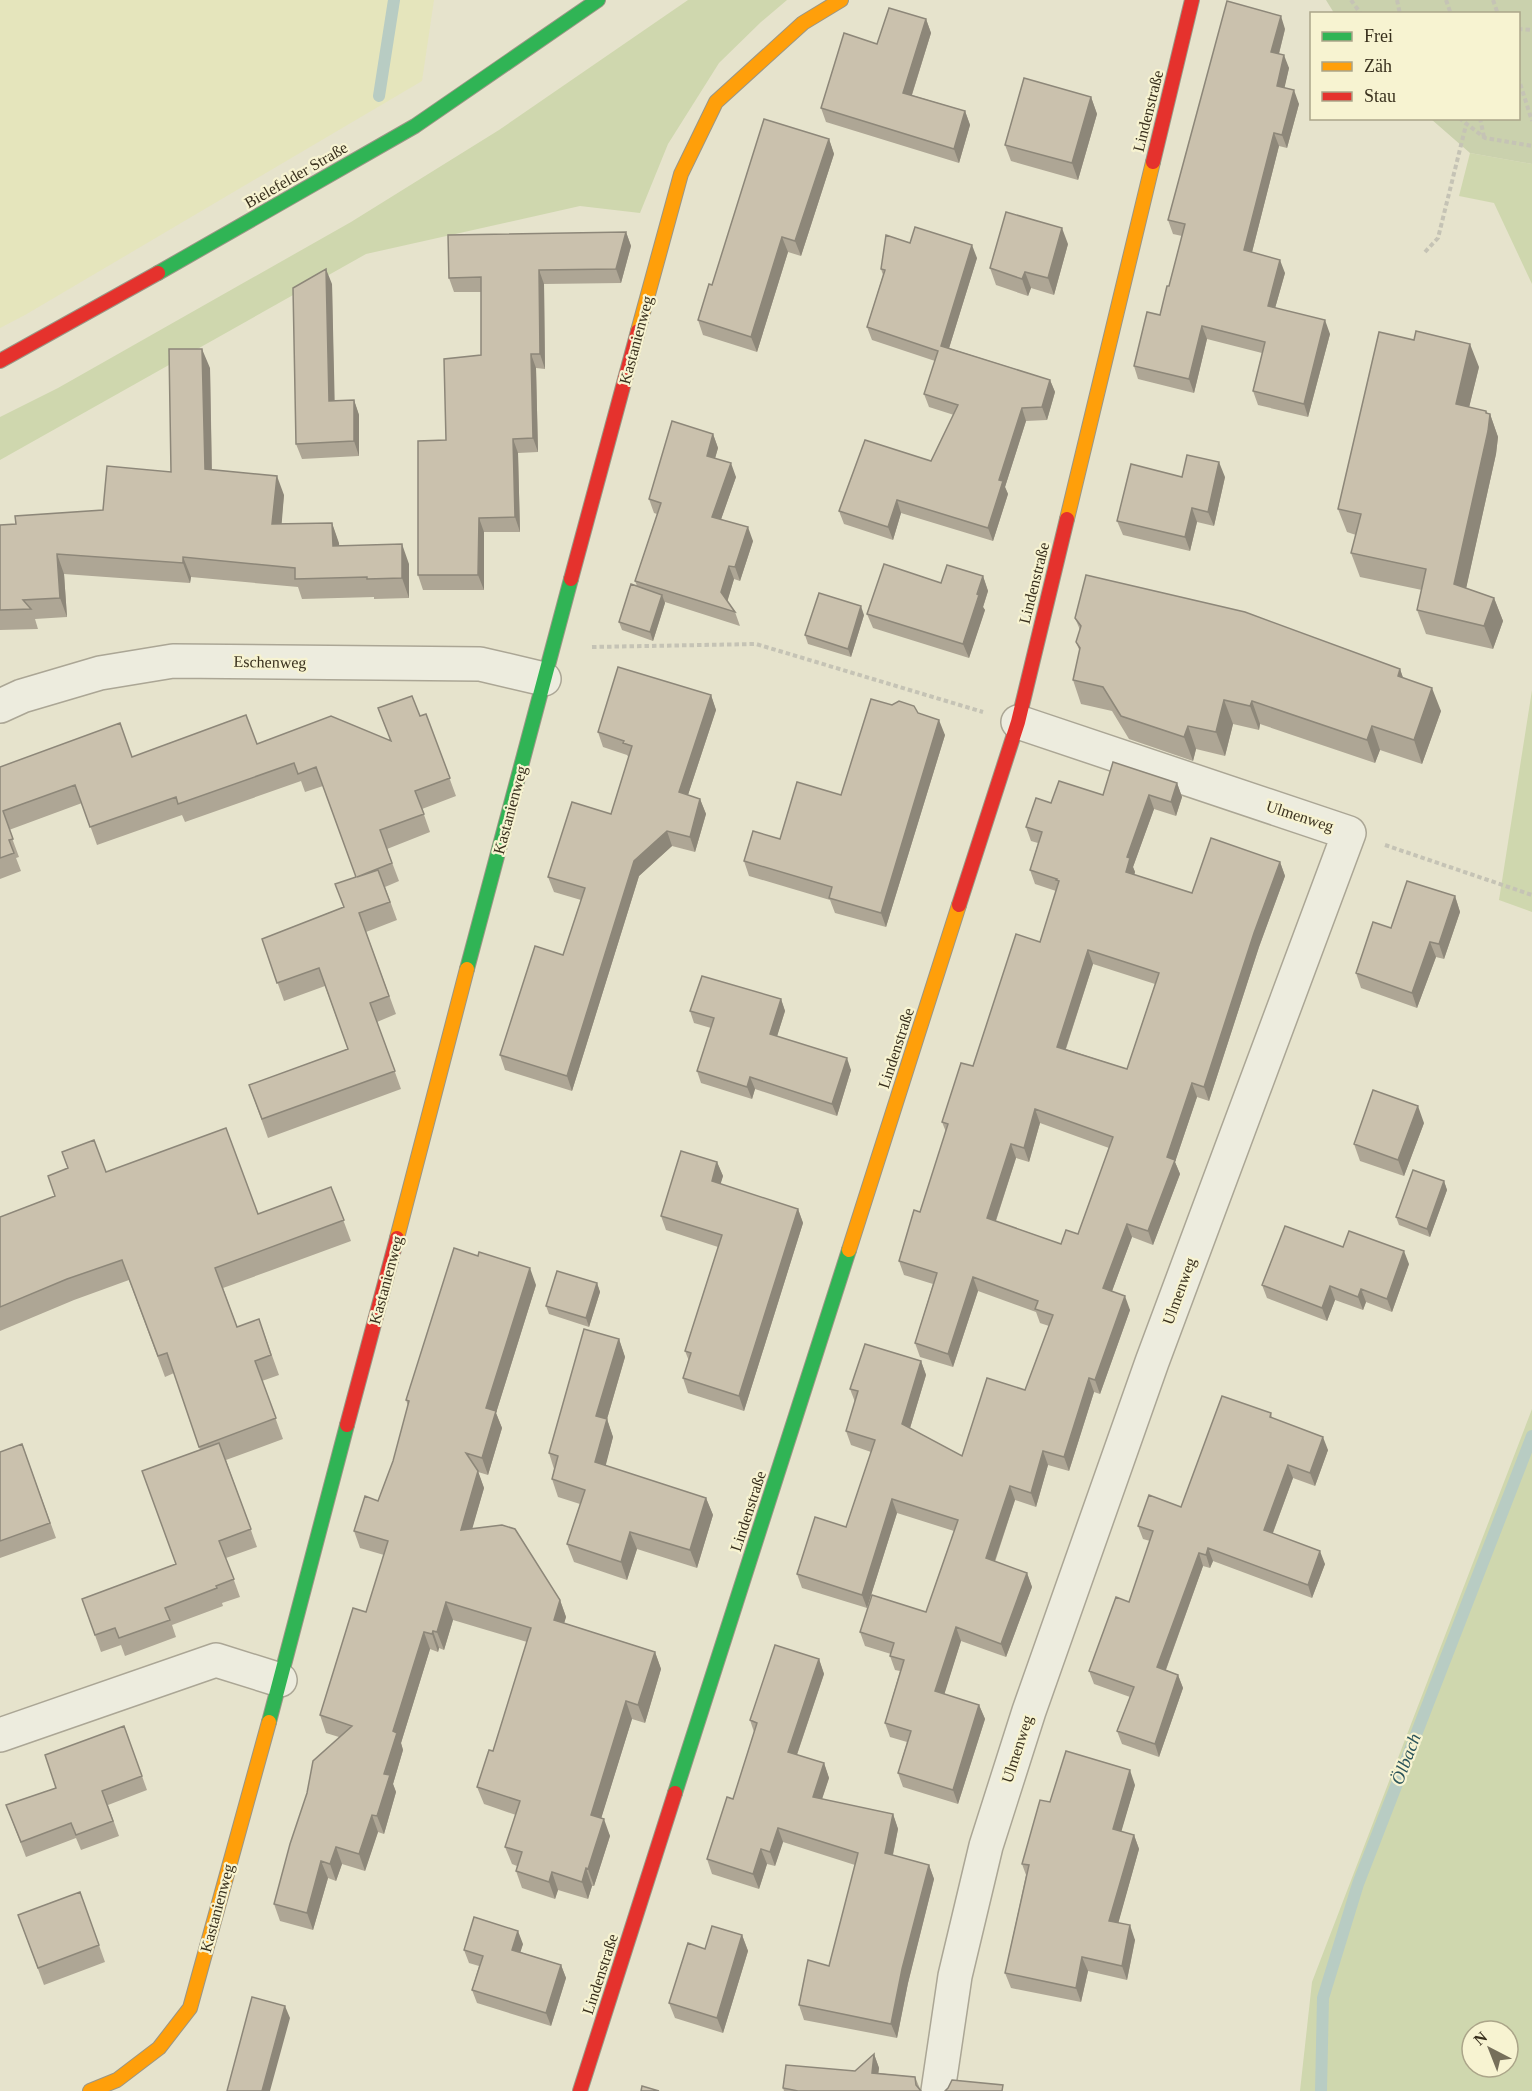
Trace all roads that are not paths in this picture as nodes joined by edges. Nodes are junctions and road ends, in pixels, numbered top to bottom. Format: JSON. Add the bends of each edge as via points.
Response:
{"nodes":[{"id":1,"x":598,"y":0,"type":"edge"},
{"id":2,"x":841,"y":0,"type":"edge"},
{"id":3,"x":1192,"y":0,"type":"edge"},
{"id":4,"x":0,"y":361,"type":"edge"},
{"id":5,"x":544,"y":680,"type":"junction"},
{"id":6,"x":0,"y":706,"type":"edge"},
{"id":7,"x":1018,"y":722,"type":"junction"},
{"id":8,"x":280,"y":1680,"type":"junction"},
{"id":9,"x":0,"y":1735,"type":"edge"},
{"id":10,"x":90,"y":2091,"type":"edge"},
{"id":11,"x":580,"y":2091,"type":"edge"},
{"id":12,"x":938,"y":2091,"type":"edge"}],
"edges":[{"from":1,"to":4,"type":"street","name":"Bielefelder Straße","via":[[415,126]]},
{"from":2,"to":5,"type":"street","name":"Kastanienweg","via":[[803,23],[716,102],[681,174]]},
{"from":3,"to":7,"type":"street","name":"Lindenstraße"},
{"from":5,"to":6,"type":"street","name":"Eschenweg","via":[[480,664],[173,661],[100,673]]},
{"from":5,"to":8,"type":"street","name":"Kastanienweg"},
{"from":7,"to":11,"type":"street","name":"Lindenstraße"},
{"from":7,"to":12,"type":"street","name":"Ulmenweg","via":[[1349,832],[1152,1362],[1029,1711],[986,1846],[956,1976]]},
{"from":8,"to":9,"type":"street","via":[[216,1660]]},
{"from":8,"to":10,"type":"street","name":"Kastanienweg","via":[[190,2008],[159,2048],[117,2080]]}]}
